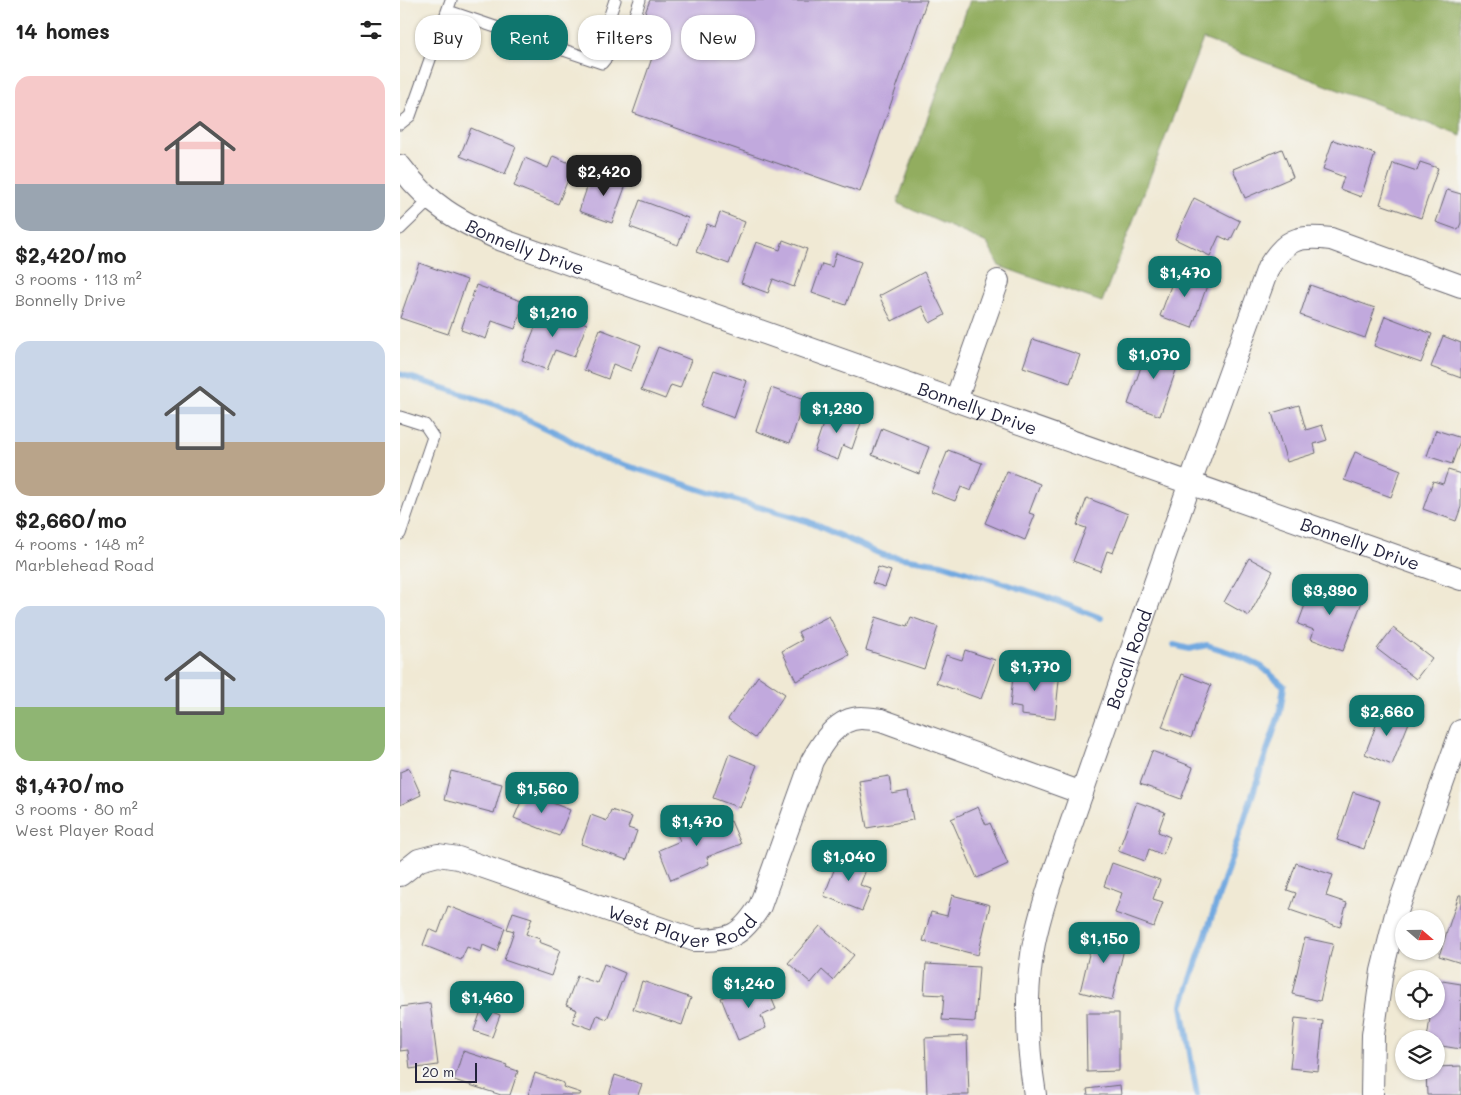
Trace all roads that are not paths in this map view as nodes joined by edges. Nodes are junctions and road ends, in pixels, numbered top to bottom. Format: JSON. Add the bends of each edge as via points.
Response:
{"nodes":[{"id":1,"x":615,"y":0,"type":"edge"},
{"id":2,"x":640,"y":0,"type":"edge"},
{"id":3,"x":449,"y":5,"type":"edge"},
{"id":4,"x":602,"y":64,"type":"junction"},
{"id":5,"x":400,"y":124,"type":"edge"},
{"id":6,"x":400,"y":166,"type":"edge"},
{"id":7,"x":430,"y":200,"type":"junction"},
{"id":8,"x":400,"y":229,"type":"edge"},
{"id":9,"x":998,"y":281,"type":"dead end"},
{"id":10,"x":1461,"y":286,"type":"edge"},
{"id":11,"x":956,"y":400,"type":"junction"},
{"id":12,"x":400,"y":417,"type":"edge"},
{"id":13,"x":1190,"y":483,"type":"junction"},
{"id":14,"x":400,"y":534,"type":"edge"},
{"id":15,"x":1461,"y":579,"type":"edge"},
{"id":16,"x":1461,"y":731,"type":"edge"},
{"id":17,"x":1082,"y":793,"type":"junction"},
{"id":18,"x":400,"y":875,"type":"edge"},
{"id":19,"x":1036,"y":1095,"type":"edge"},
{"id":20,"x":1372,"y":1095,"type":"edge"}],
"edges":[{"from":1,"to":4,"type":"lane","via":[[604,33]]},
{"from":2,"to":4,"type":"lane","via":[[630,29]]},
{"from":3,"to":4,"type":"lane"},
{"from":3,"to":5,"type":"lane","via":[[410,116]]},
{"from":6,"to":7,"type":"street","name":"Bonnelly Drive"},
{"from":7,"to":8,"type":"lane"},
{"from":7,"to":11,"type":"street","name":"Bonnelly Drive","via":[[465,224],[502,240]]},
{"from":9,"to":11,"type":"street"},
{"from":10,"to":13,"type":"street","name":"Bacall Road","via":[[1330,239],[1311,237],[1293,241],[1278,253],[1268,268]]},
{"from":11,"to":13,"type":"street","name":"Bonnelly Drive"},
{"from":12,"to":14,"type":"lane","via":[[426,425],[433,437]]},
{"from":13,"to":15,"type":"street","name":"Bonnelly Drive"},
{"from":13,"to":17,"type":"street","name":"Bacall Road"},
{"from":16,"to":20,"type":"street","via":[[1396,914],[1382,971],[1373,1034]]},
{"from":17,"to":18,"type":"street","name":"West Player Road","via":[[881,720],[859,718],[843,723],[825,740],[812,761],[760,906],[742,930],[718,940],[694,940],[458,858],[438,855],[418,860]]},
{"from":17,"to":19,"type":"street","name":"Bacall Road","via":[[1050,884],[1031,962],[1027,1011],[1029,1062]]}]}
